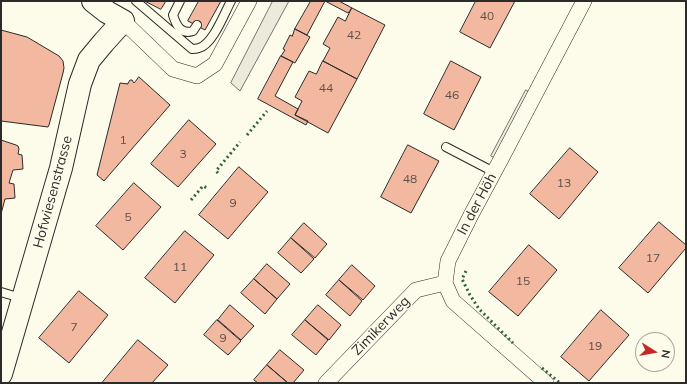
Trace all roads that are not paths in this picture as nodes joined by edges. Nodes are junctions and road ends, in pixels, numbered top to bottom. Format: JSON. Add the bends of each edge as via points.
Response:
{"nodes":[{"id":1,"x":93,"y":1,"type":"edge"},
{"id":2,"x":113,"y":1,"type":"edge"},
{"id":3,"x":136,"y":1,"type":"edge"},
{"id":4,"x":180,"y":1,"type":"edge"},
{"id":5,"x":231,"y":1,"type":"edge"},
{"id":6,"x":249,"y":1,"type":"edge"},
{"id":7,"x":584,"y":1,"type":"edge"},
{"id":8,"x":123,"y":21,"type":"junction"},
{"id":9,"x":197,"y":25,"type":"dead end"},
{"id":10,"x":446,"y":147,"type":"dead end"},
{"id":11,"x":494,"y":172,"type":"junction"},
{"id":12,"x":445,"y":283,"type":"junction"},
{"id":13,"x":1,"y":292,"type":"edge"},
{"id":14,"x":23,"y":298,"type":"junction"},
{"id":15,"x":1,"y":374,"type":"edge"},
{"id":16,"x":326,"y":383,"type":"edge"},
{"id":17,"x":546,"y":383,"type":"edge"}],
"edges":[{"from":1,"to":8,"type":"street"},
{"from":2,"to":8,"type":"street"},
{"from":3,"to":5,"type":"lane","via":[[192,49],[205,45],[213,37]]},
{"from":4,"to":9,"type":"lane","via":[[172,15],[175,23],[182,31],[188,33]]},
{"from":6,"to":8,"type":"street","via":[[215,64],[197,76],[174,69]]},
{"from":7,"to":11,"type":"street","name":"In der Höh"},
{"from":8,"to":14,"type":"street","name":"Hofwiesenstrasse","via":[[89,60],[80,84],[61,168]]},
{"from":10,"to":11,"type":"lane"},
{"from":11,"to":12,"type":"street","name":"In der Höh","via":[[448,261]]},
{"from":12,"to":16,"type":"street","name":"Zimikerweg","via":[[416,290]]},
{"from":12,"to":17,"type":"street","via":[[453,301]]},
{"from":13,"to":14,"type":"lane"},
{"from":14,"to":15,"type":"street","name":"Hofwiesenstrasse"}]}
